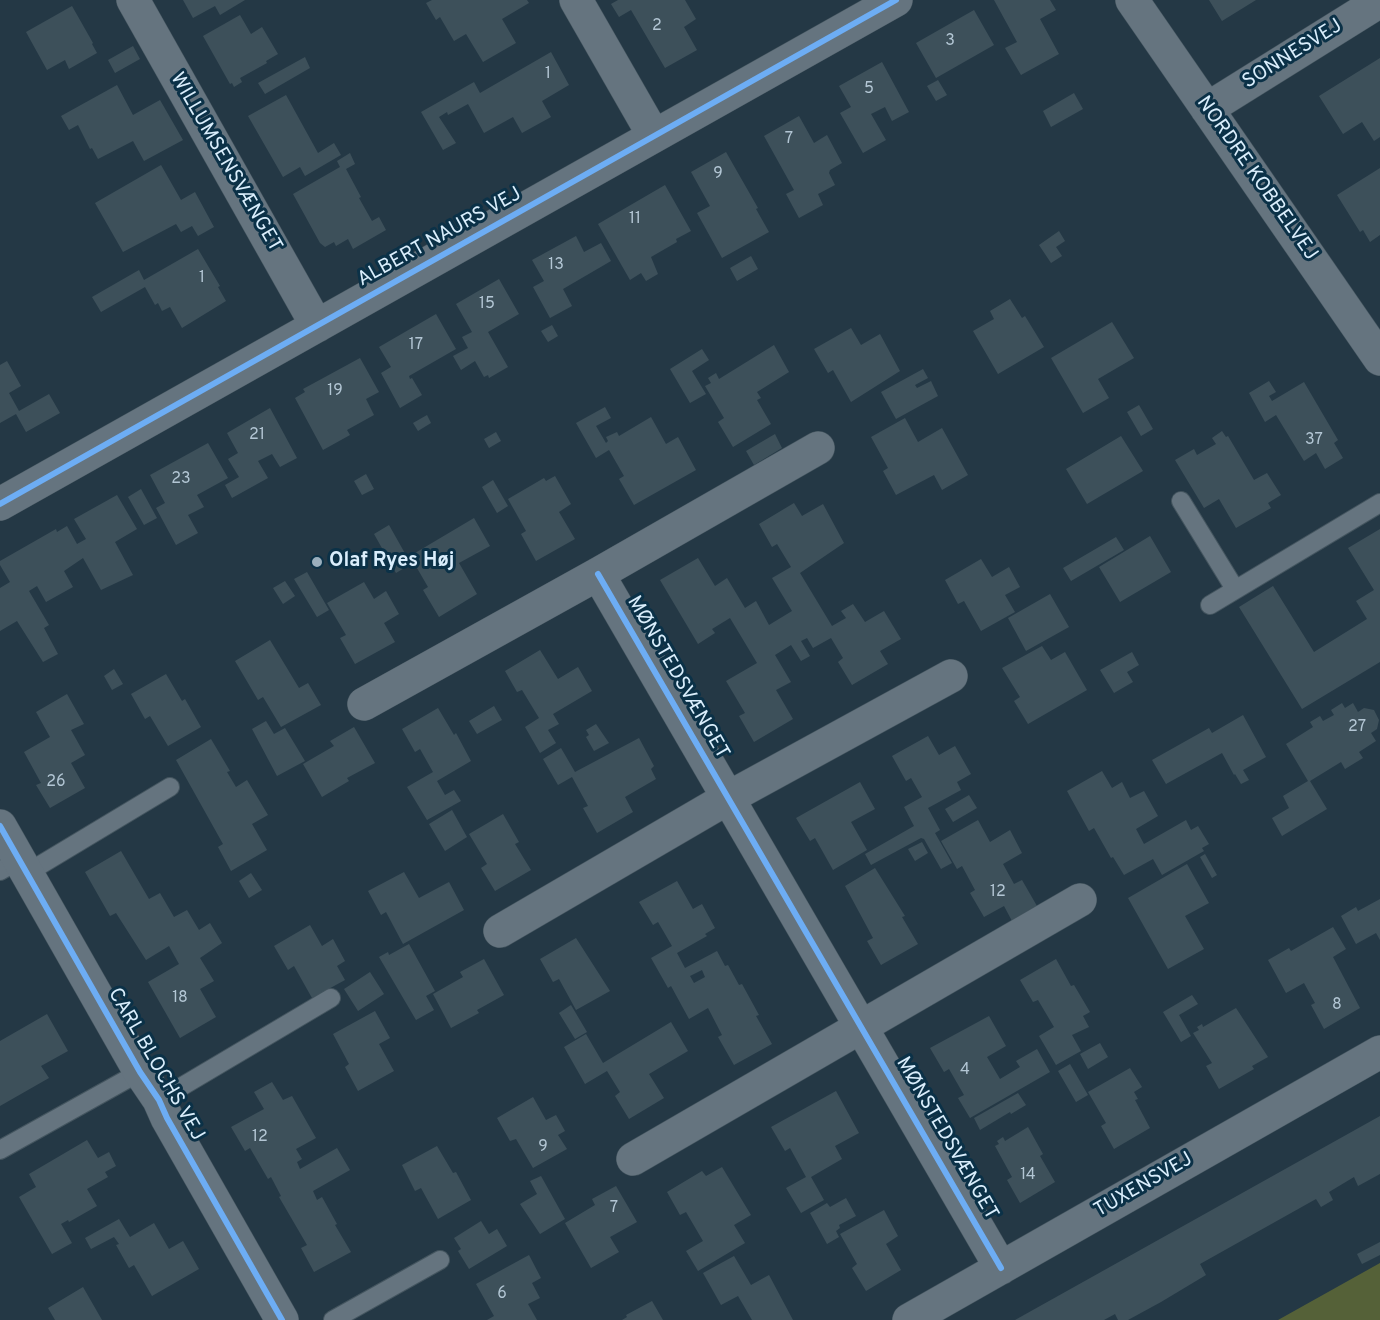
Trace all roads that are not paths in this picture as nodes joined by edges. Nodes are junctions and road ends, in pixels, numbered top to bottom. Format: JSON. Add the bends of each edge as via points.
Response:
{"nodes":[{"id":1,"x":132,"y":0,"type":"edge"},
{"id":2,"x":576,"y":0,"type":"edge"},
{"id":3,"x":896,"y":0,"type":"edge"},
{"id":4,"x":1132,"y":0,"type":"edge"},
{"id":5,"x":1380,"y":1,"type":"edge"},
{"id":6,"x":1207,"y":109,"type":"junction"},
{"id":7,"x":654,"y":136,"type":"junction"},
{"id":8,"x":317,"y":326,"type":"junction"},
{"id":9,"x":1380,"y":359,"type":"edge"},
{"id":10,"x":818,"y":448,"type":"dead end"},
{"id":11,"x":1181,"y":501,"type":"dead end"},
{"id":12,"x":1380,"y":503,"type":"edge"},
{"id":13,"x":0,"y":504,"type":"edge"},
{"id":14,"x":598,"y":574,"type":"junction"},
{"id":15,"x":1235,"y":590,"type":"junction"},
{"id":16,"x":1210,"y":605,"type":"dead end"},
{"id":17,"x":951,"y":676,"type":"dead end"},
{"id":18,"x":364,"y":704,"type":"dead end"},
{"id":19,"x":170,"y":787,"type":"dead end"},
{"id":20,"x":728,"y":798,"type":"junction"},
{"id":21,"x":0,"y":826,"type":"edge"},
{"id":22,"x":15,"y":868,"type":"edge"},
{"id":23,"x":1080,"y":900,"type":"dead end"},
{"id":24,"x":500,"y":931,"type":"dead end"},
{"id":25,"x":331,"y":998,"type":"dead end"},
{"id":26,"x":862,"y":1027,"type":"junction"},
{"id":27,"x":1380,"y":1052,"type":"edge"},
{"id":28,"x":140,"y":1072,"type":"junction"},
{"id":29,"x":159,"y":1100,"type":"junction"},
{"id":30,"x":0,"y":1150,"type":"edge"},
{"id":31,"x":633,"y":1159,"type":"dead end"},
{"id":32,"x":440,"y":1260,"type":"dead end"},
{"id":33,"x":1001,"y":1268,"type":"junction"},
{"id":34,"x":282,"y":1320,"type":"edge"},
{"id":35,"x":333,"y":1320,"type":"edge"},
{"id":36,"x":909,"y":1320,"type":"edge"}],
"edges":[{"from":1,"to":8,"type":"street","name":"WILLUMSENSVÆNGET"},
{"from":2,"to":7,"type":"street"},
{"from":3,"to":7,"type":"street","name":"ALBERT NAURS VEJ"},
{"from":4,"to":6,"type":"street","name":"NORDRE KOBBELVEJ"},
{"from":5,"to":6,"type":"street","name":"SONNESVEJ"},
{"from":6,"to":9,"type":"street","name":"NORDRE KOBBELVEJ"},
{"from":7,"to":8,"type":"street","name":"ALBERT NAURS VEJ"},
{"from":8,"to":13,"type":"street","name":"ALBERT NAURS VEJ"},
{"from":10,"to":14,"type":"street"},
{"from":11,"to":15,"type":"lane"},
{"from":12,"to":15,"type":"lane"},
{"from":14,"to":18,"type":"street"},
{"from":14,"to":20,"type":"street","name":"MØNSTEDSVÆNGET"},
{"from":15,"to":16,"type":"lane"},
{"from":17,"to":20,"type":"street"},
{"from":19,"to":22,"type":"lane"},
{"from":20,"to":24,"type":"street"},
{"from":20,"to":26,"type":"street","name":"MØNSTEDSVÆNGET"},
{"from":21,"to":22,"type":"street","name":"CARL BLOCHS VEJ"},
{"from":22,"to":28,"type":"street","name":"CARL BLOCHS VEJ"},
{"from":23,"to":26,"type":"street"},
{"from":25,"to":29,"type":"lane"},
{"from":26,"to":31,"type":"street"},
{"from":26,"to":33,"type":"street","name":"MØNSTEDSVÆNGET"},
{"from":27,"to":33,"type":"street","name":"TUXENSVEJ"},
{"from":28,"to":29,"type":"street","name":"CARL BLOCHS VEJ"},
{"from":28,"to":30,"type":"lane"},
{"from":29,"to":34,"type":"street","name":"CARL BLOCHS VEJ"},
{"from":32,"to":35,"type":"lane"},
{"from":33,"to":36,"type":"street","name":"TUXENSVEJ"}]}
